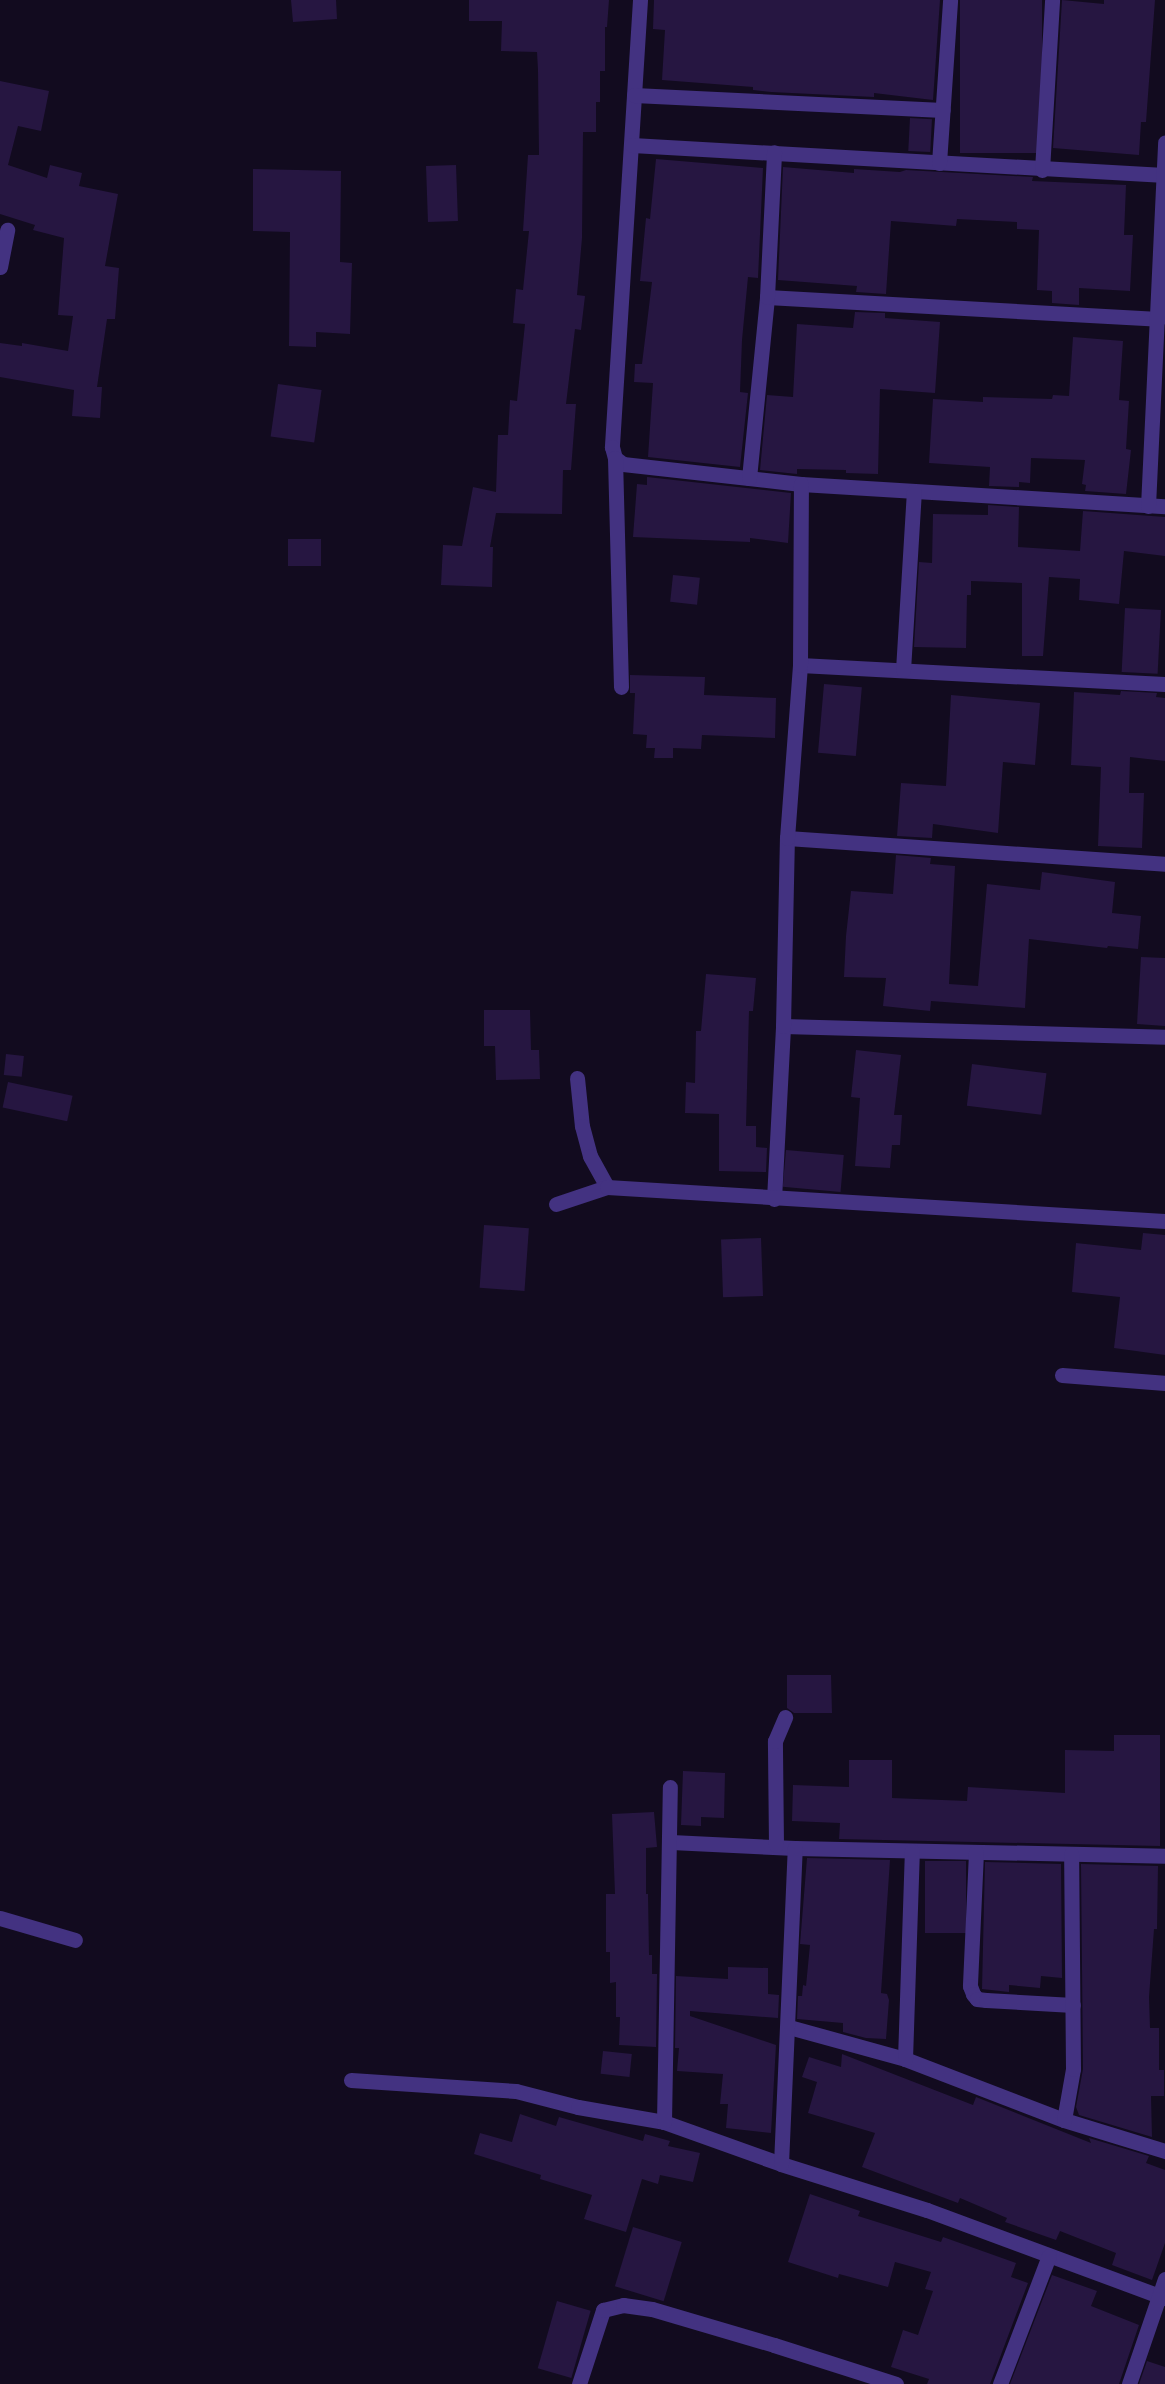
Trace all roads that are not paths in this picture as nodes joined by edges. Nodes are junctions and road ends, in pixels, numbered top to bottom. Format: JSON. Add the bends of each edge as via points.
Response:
{"nodes":[{"id":1,"x":640,"y":0,"type":"edge"},
{"id":2,"x":950,"y":0,"type":"edge"},
{"id":3,"x":1052,"y":0,"type":"edge"},
{"id":4,"x":634,"y":95,"type":"junction"},
{"id":5,"x":943,"y":110,"type":"junction"},
{"id":6,"x":1165,"y":142,"type":"edge"},
{"id":7,"x":632,"y":145,"type":"junction"},
{"id":8,"x":774,"y":152,"type":"junction"},
{"id":9,"x":939,"y":163,"type":"junction"},
{"id":10,"x":1042,"y":170,"type":"junction"},
{"id":11,"x":1164,"y":175,"type":"edge"},
{"id":12,"x":8,"y":230,"type":"dead end"},
{"id":13,"x":0,"y":267,"type":"edge"},
{"id":14,"x":767,"y":297,"type":"junction"},
{"id":15,"x":1158,"y":319,"type":"junction"},
{"id":16,"x":1159,"y":411,"type":"edge"},
{"id":17,"x":615,"y":458,"type":"junction"},
{"id":18,"x":749,"y":478,"type":"junction"},
{"id":19,"x":801,"y":484,"type":"junction"},
{"id":20,"x":914,"y":491,"type":"junction"},
{"id":21,"x":1149,"y":506,"type":"junction"},
{"id":22,"x":1165,"y":506,"type":"edge"},
{"id":23,"x":800,"y":665,"type":"junction"},
{"id":24,"x":903,"y":670,"type":"junction"},
{"id":25,"x":1165,"y":684,"type":"edge"},
{"id":26,"x":621,"y":687,"type":"dead end"},
{"id":27,"x":787,"y":838,"type":"junction"},
{"id":28,"x":1165,"y":864,"type":"edge"},
{"id":29,"x":783,"y":1026,"type":"junction"},
{"id":30,"x":1165,"y":1037,"type":"edge"},
{"id":31,"x":577,"y":1078,"type":"dead end"},
{"id":32,"x":607,"y":1187,"type":"junction"},
{"id":33,"x":774,"y":1199,"type":"junction"},
{"id":34,"x":556,"y":1204,"type":"dead end"},
{"id":35,"x":1165,"y":1221,"type":"edge"},
{"id":36,"x":1062,"y":1375,"type":"dead end"},
{"id":37,"x":1165,"y":1383,"type":"edge"},
{"id":38,"x":785,"y":1717,"type":"dead end"},
{"id":39,"x":670,"y":1786,"type":"dead end"},
{"id":40,"x":671,"y":1842,"type":"junction"},
{"id":41,"x":776,"y":1845,"type":"junction"},
{"id":42,"x":795,"y":1848,"type":"junction"},
{"id":43,"x":912,"y":1851,"type":"junction"},
{"id":44,"x":976,"y":1852,"type":"junction"},
{"id":45,"x":1071,"y":1854,"type":"junction"},
{"id":46,"x":1165,"y":1856,"type":"edge"},
{"id":47,"x":0,"y":1918,"type":"edge"},
{"id":48,"x":75,"y":1940,"type":"dead end"},
{"id":49,"x":1073,"y":2005,"type":"junction"},
{"id":50,"x":789,"y":2027,"type":"junction"},
{"id":51,"x":906,"y":2059,"type":"junction"},
{"id":52,"x":351,"y":2080,"type":"dead end"},
{"id":53,"x":1064,"y":2120,"type":"junction"},
{"id":54,"x":664,"y":2122,"type":"junction"},
{"id":55,"x":1165,"y":2151,"type":"edge"},
{"id":56,"x":781,"y":2164,"type":"junction"},
{"id":57,"x":1049,"y":2256,"type":"junction"},
{"id":58,"x":1165,"y":2279,"type":"edge"},
{"id":59,"x":1162,"y":2297,"type":"edge"},
{"id":60,"x":579,"y":2384,"type":"edge"},
{"id":61,"x":896,"y":2384,"type":"edge"},
{"id":62,"x":1000,"y":2384,"type":"edge"},
{"id":63,"x":1129,"y":2384,"type":"edge"}],
"edges":[{"from":1,"to":4,"type":"street"},
{"from":2,"to":5,"type":"street"},
{"from":3,"to":10,"type":"street"},
{"from":4,"to":5,"type":"street"},
{"from":4,"to":7,"type":"street"},
{"from":5,"to":9,"type":"street"},
{"from":6,"to":11,"type":"street"},
{"from":7,"to":8,"type":"street"},
{"from":7,"to":17,"type":"street","via":[[612,447]]},
{"from":8,"to":9,"type":"street"},
{"from":8,"to":14,"type":"street"},
{"from":9,"to":10,"type":"street"},
{"from":10,"to":11,"type":"street"},
{"from":11,"to":15,"type":"street"},
{"from":12,"to":13,"type":"street"},
{"from":14,"to":15,"type":"street"},
{"from":14,"to":18,"type":"street"},
{"from":15,"to":16,"type":"street"},
{"from":16,"to":21,"type":"street"},
{"from":17,"to":18,"type":"street","via":[[623,464]]},
{"from":17,"to":26,"type":"street"},
{"from":18,"to":19,"type":"street"},
{"from":19,"to":20,"type":"street"},
{"from":19,"to":23,"type":"street"},
{"from":20,"to":21,"type":"street"},
{"from":20,"to":24,"type":"street"},
{"from":21,"to":22,"type":"street"},
{"from":23,"to":24,"type":"street"},
{"from":23,"to":27,"type":"street"},
{"from":24,"to":25,"type":"street"},
{"from":27,"to":28,"type":"street"},
{"from":27,"to":29,"type":"street"},
{"from":29,"to":30,"type":"street"},
{"from":29,"to":33,"type":"street"},
{"from":31,"to":32,"type":"street","via":[[582,1126],[590,1155]]},
{"from":32,"to":33,"type":"street"},
{"from":32,"to":34,"type":"street"},
{"from":33,"to":35,"type":"street"},
{"from":36,"to":37,"type":"street"},
{"from":38,"to":41,"type":"street","via":[[776,1742]]},
{"from":39,"to":40,"type":"street"},
{"from":40,"to":41,"type":"street"},
{"from":40,"to":54,"type":"street"},
{"from":41,"to":42,"type":"street"},
{"from":42,"to":43,"type":"street"},
{"from":42,"to":50,"type":"street"},
{"from":43,"to":44,"type":"street"},
{"from":43,"to":51,"type":"street"},
{"from":44,"to":45,"type":"street"},
{"from":44,"to":49,"type":"street","via":[[970,1986],[973,1994],[986,2000]]},
{"from":45,"to":46,"type":"street"},
{"from":45,"to":49,"type":"street"},
{"from":47,"to":48,"type":"street"},
{"from":49,"to":53,"type":"street","via":[[1073,2069]]},
{"from":50,"to":51,"type":"street"},
{"from":50,"to":56,"type":"street"},
{"from":51,"to":53,"type":"street"},
{"from":52,"to":54,"type":"street","via":[[516,2091]]},
{"from":53,"to":55,"type":"street"},
{"from":54,"to":56,"type":"street"},
{"from":56,"to":57,"type":"street","via":[[927,2210]]},
{"from":57,"to":59,"type":"street"},
{"from":57,"to":62,"type":"street"},
{"from":58,"to":59,"type":"street"},
{"from":59,"to":63,"type":"street"},
{"from":60,"to":61,"type":"street","via":[[603,2310],[623,2304],[652,2309]]}]}
